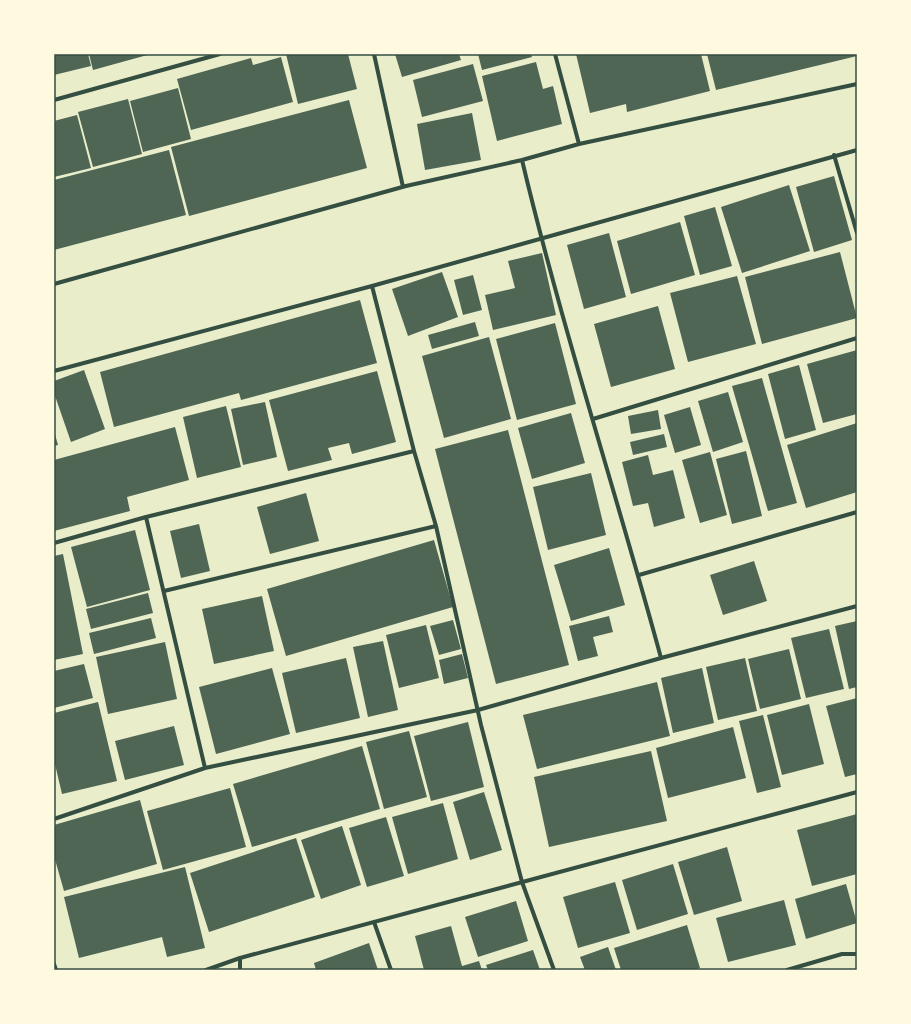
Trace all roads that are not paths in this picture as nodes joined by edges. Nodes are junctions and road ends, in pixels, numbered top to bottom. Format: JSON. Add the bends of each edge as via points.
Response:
{"nodes":[{"id":1,"x":220,"y":54,"type":"edge"},
{"id":2,"x":374,"y":54,"type":"edge"},
{"id":3,"x":555,"y":54,"type":"edge"},
{"id":4,"x":857,"y":84,"type":"edge"},
{"id":5,"x":54,"y":100,"type":"edge"},
{"id":6,"x":579,"y":144,"type":"junction"},
{"id":7,"x":857,"y":150,"type":"edge"},
{"id":8,"x":834,"y":155,"type":"junction"},
{"id":9,"x":522,"y":160,"type":"junction"},
{"id":10,"x":403,"y":187,"type":"junction"},
{"id":11,"x":857,"y":233,"type":"edge"},
{"id":12,"x":542,"y":238,"type":"junction"},
{"id":13,"x":54,"y":284,"type":"edge"},
{"id":14,"x":372,"y":286,"type":"junction"},
{"id":15,"x":857,"y":338,"type":"edge"},
{"id":16,"x":54,"y":371,"type":"edge"},
{"id":17,"x":593,"y":418,"type":"junction"},
{"id":18,"x":414,"y":451,"type":"junction"},
{"id":19,"x":857,"y":512,"type":"edge"},
{"id":20,"x":146,"y":517,"type":"junction"},
{"id":21,"x":436,"y":526,"type":"junction"},
{"id":22,"x":54,"y":543,"type":"edge"},
{"id":23,"x":639,"y":575,"type":"junction"},
{"id":24,"x":164,"y":591,"type":"junction"},
{"id":25,"x":857,"y":606,"type":"edge"},
{"id":26,"x":661,"y":658,"type":"junction"},
{"id":27,"x":478,"y":710,"type":"junction"},
{"id":28,"x":205,"y":768,"type":"junction"},
{"id":29,"x":857,"y":792,"type":"edge"},
{"id":30,"x":54,"y":819,"type":"edge"},
{"id":31,"x":522,"y":882,"type":"junction"},
{"id":32,"x":374,"y":922,"type":"junction"},
{"id":33,"x":857,"y":954,"type":"edge"},
{"id":34,"x":240,"y":958,"type":"junction"},
{"id":35,"x":54,"y":964,"type":"edge"},
{"id":36,"x":56,"y":970,"type":"edge"},
{"id":37,"x":206,"y":970,"type":"edge"},
{"id":38,"x":240,"y":970,"type":"edge"},
{"id":39,"x":390,"y":970,"type":"edge"},
{"id":40,"x":554,"y":970,"type":"edge"},
{"id":41,"x":787,"y":970,"type":"edge"}],
"edges":[{"from":1,"to":5,"type":"street"},
{"from":2,"to":10,"type":"street"},
{"from":3,"to":6,"type":"street"},
{"from":4,"to":6,"type":"street"},
{"from":6,"to":9,"type":"street"},
{"from":7,"to":8,"type":"street"},
{"from":8,"to":11,"type":"street"},
{"from":8,"to":12,"type":"street"},
{"from":9,"to":10,"type":"street"},
{"from":9,"to":12,"type":"street"},
{"from":10,"to":13,"type":"street"},
{"from":12,"to":14,"type":"street"},
{"from":12,"to":17,"type":"street"},
{"from":14,"to":16,"type":"street"},
{"from":14,"to":18,"type":"street"},
{"from":15,"to":17,"type":"street"},
{"from":17,"to":23,"type":"street"},
{"from":18,"to":20,"type":"street"},
{"from":18,"to":21,"type":"street"},
{"from":19,"to":23,"type":"street"},
{"from":20,"to":22,"type":"street"},
{"from":20,"to":24,"type":"street"},
{"from":21,"to":24,"type":"street"},
{"from":21,"to":27,"type":"street"},
{"from":23,"to":26,"type":"street"},
{"from":24,"to":28,"type":"street"},
{"from":25,"to":26,"type":"street"},
{"from":26,"to":27,"type":"street"},
{"from":27,"to":28,"type":"street"},
{"from":27,"to":31,"type":"street"},
{"from":28,"to":30,"type":"street"},
{"from":29,"to":31,"type":"street"},
{"from":31,"to":32,"type":"street"},
{"from":31,"to":40,"type":"street"},
{"from":32,"to":34,"type":"street"},
{"from":32,"to":39,"type":"street"},
{"from":33,"to":41,"type":"street","via":[[842,954]]},
{"from":34,"to":37,"type":"street"},
{"from":34,"to":38,"type":"street"},
{"from":35,"to":36,"type":"street"}]}
